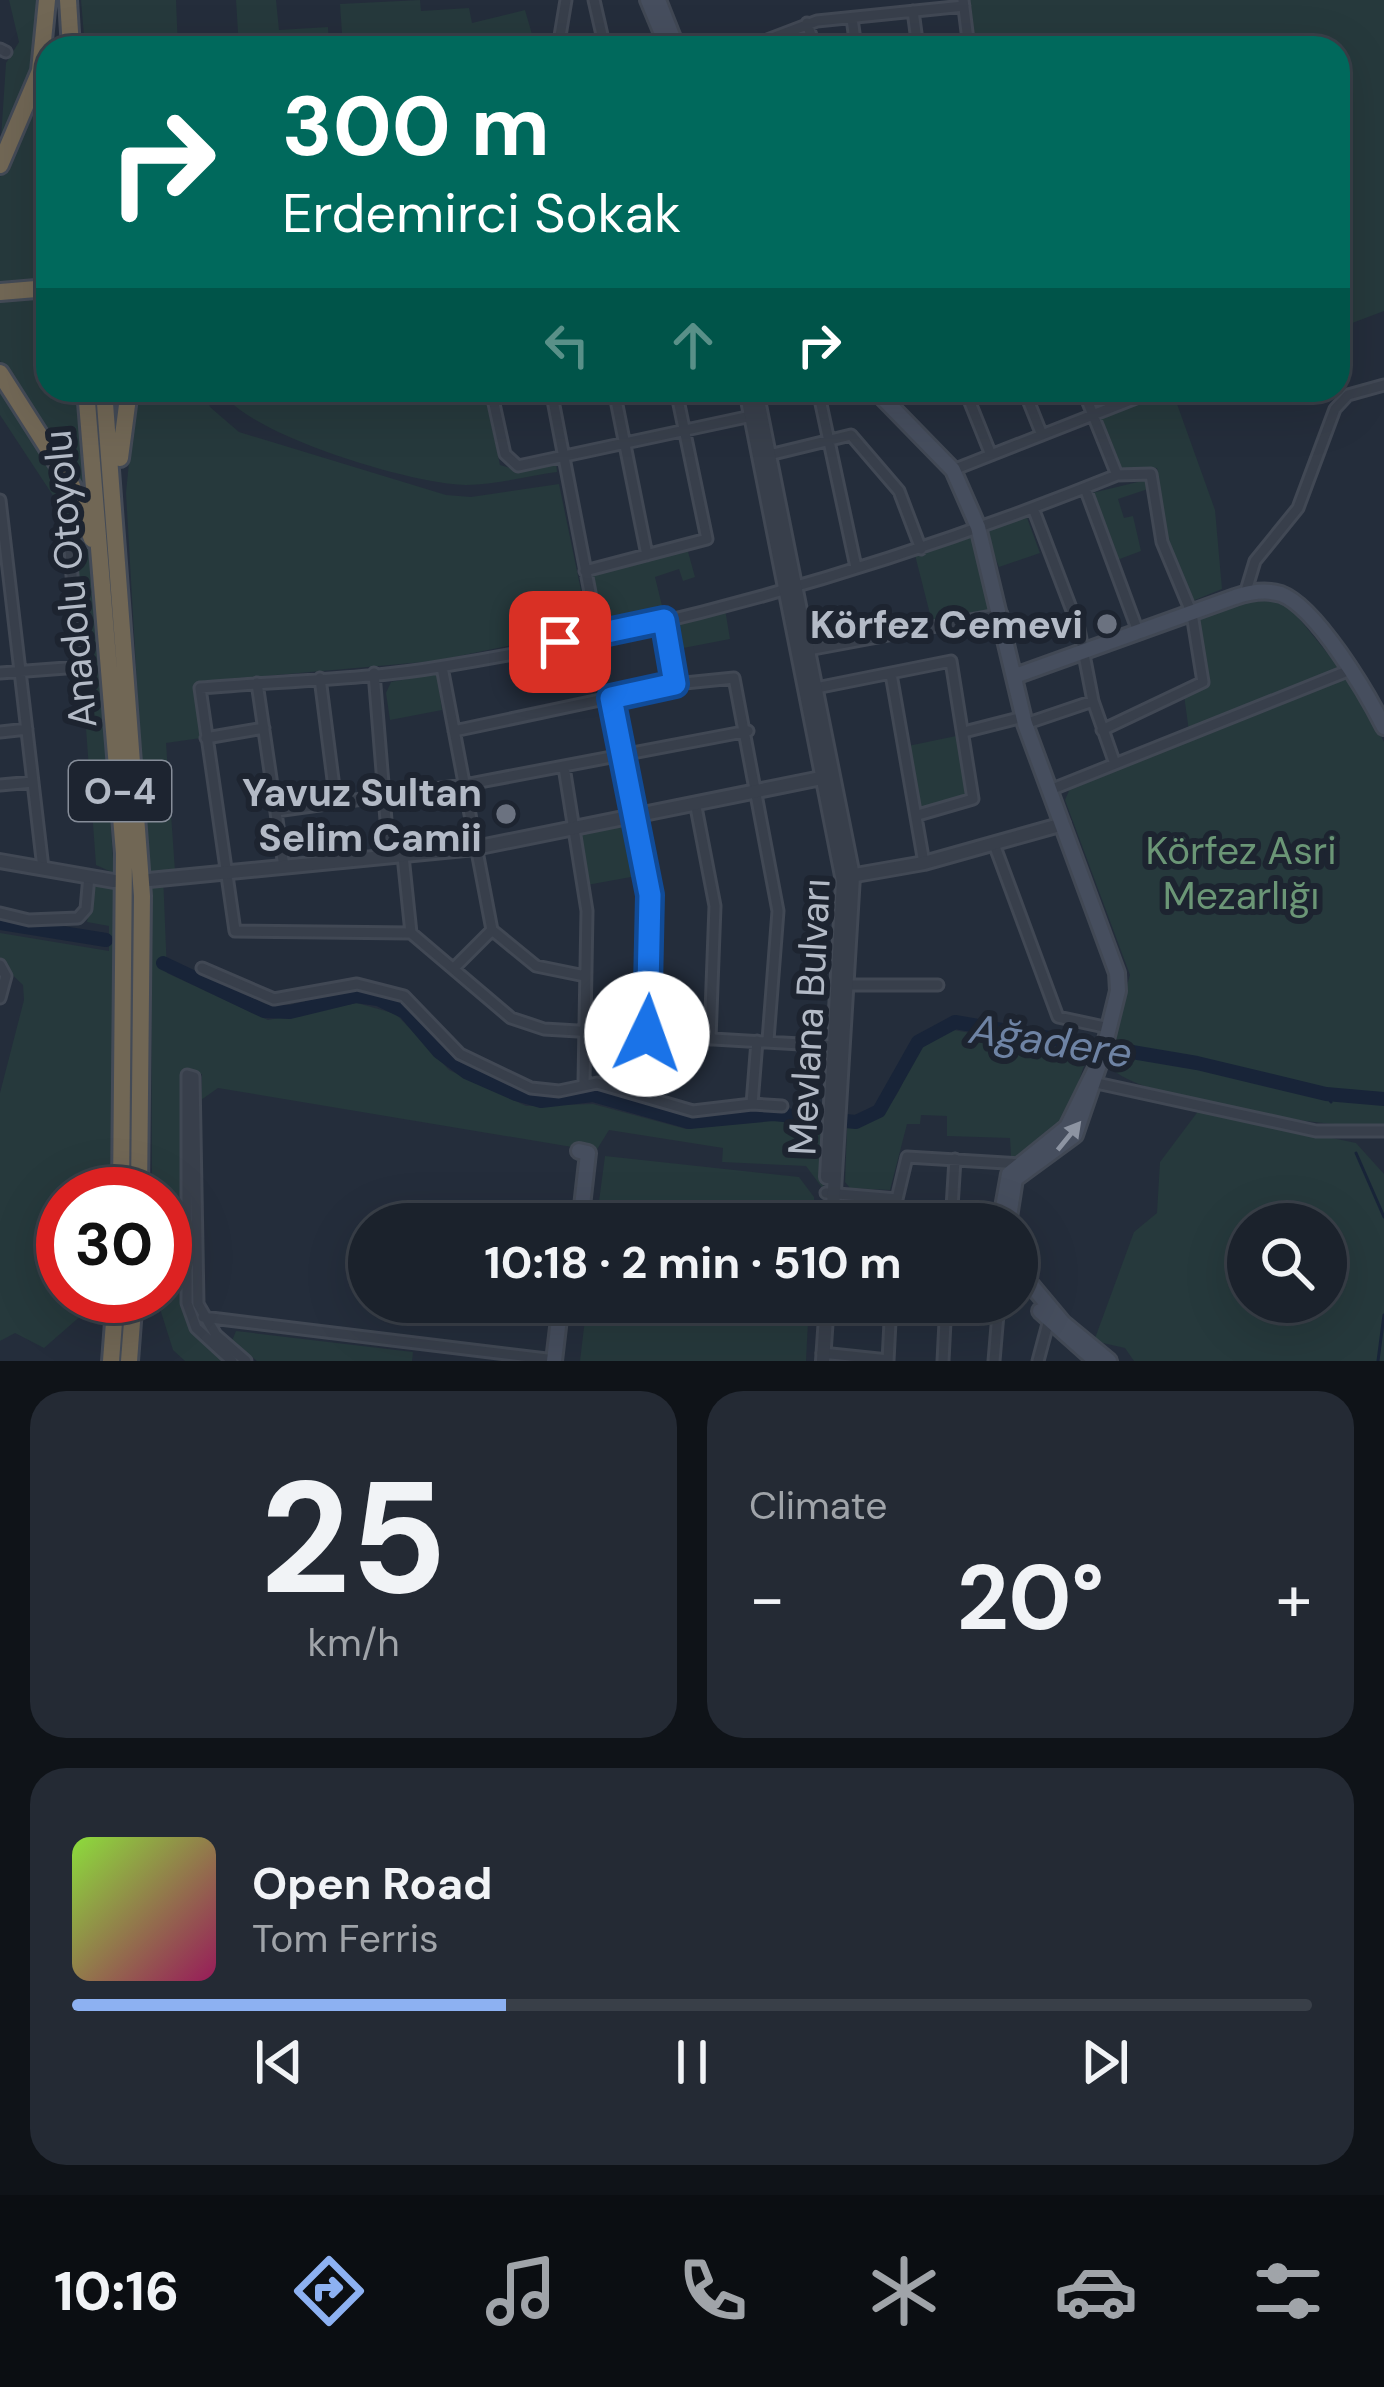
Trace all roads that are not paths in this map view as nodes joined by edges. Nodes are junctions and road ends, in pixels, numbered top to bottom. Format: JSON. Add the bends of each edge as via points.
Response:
{"nodes":[{"id":1,"x":50,"y":0,"type":"edge"},
{"id":2,"x":565,"y":0,"type":"edge"},
{"id":3,"x":594,"y":0,"type":"edge"},
{"id":4,"x":648,"y":0,"type":"edge"},
{"id":5,"x":658,"y":0,"type":"edge"},
{"id":6,"x":963,"y":3,"type":"edge"},
{"id":7,"x":914,"y":11,"type":"junction"},
{"id":8,"x":852,"y":18,"type":"junction"},
{"id":9,"x":807,"y":23,"type":"junction"},
{"id":10,"x":45,"y":36,"type":"edge"},
{"id":11,"x":54,"y":36,"type":"edge"},
{"id":12,"x":560,"y":36,"type":"edge"},
{"id":13,"x":602,"y":36,"type":"edge"},
{"id":14,"x":663,"y":36,"type":"edge"},
{"id":15,"x":672,"y":36,"type":"edge"},
{"id":16,"x":781,"y":36,"type":"edge"},
{"id":17,"x":811,"y":36,"type":"edge"},
{"id":18,"x":854,"y":36,"type":"edge"},
{"id":19,"x":917,"y":36,"type":"edge"},
{"id":20,"x":967,"y":36,"type":"edge"},
{"id":21,"x":36,"y":80,"type":"edge"},
{"id":22,"x":0,"y":165,"type":"edge"},
{"id":23,"x":36,"y":290,"type":"edge"},
{"id":24,"x":0,"y":292,"type":"edge"},
{"id":25,"x":0,"y":373,"type":"edge"},
{"id":26,"x":1384,"y":385,"type":"edge"},
{"id":27,"x":1350,"y":394,"type":"edge"},
{"id":28,"x":87,"y":402,"type":"edge"},
{"id":29,"x":105,"y":402,"type":"edge"},
{"id":30,"x":127,"y":402,"type":"edge"},
{"id":31,"x":494,"y":402,"type":"edge"},
{"id":32,"x":552,"y":402,"type":"edge"},
{"id":33,"x":617,"y":402,"type":"edge"},
{"id":34,"x":679,"y":402,"type":"edge"},
{"id":35,"x":751,"y":402,"type":"edge"},
{"id":36,"x":756,"y":402,"type":"edge"},
{"id":37,"x":821,"y":402,"type":"edge"},
{"id":38,"x":888,"y":402,"type":"edge"},
{"id":39,"x":970,"y":402,"type":"edge"},
{"id":40,"x":1029,"y":402,"type":"edge"},
{"id":41,"x":1088,"y":402,"type":"edge"},
{"id":42,"x":1126,"y":402,"type":"edge"},
{"id":43,"x":1341,"y":402,"type":"edge"},
{"id":44,"x":756,"y":414,"type":"junction"},
{"id":45,"x":1093,"y":416,"type":"junction"},
{"id":46,"x":685,"y":430,"type":"junction"},
{"id":47,"x":1042,"y":435,"type":"junction"},
{"id":48,"x":829,"y":440,"type":"junction"},
{"id":49,"x":625,"y":442,"type":"junction"},
{"id":50,"x":769,"y":454,"type":"junction"},
{"id":51,"x":563,"y":455,"type":"junction"},
{"id":52,"x":991,"y":455,"type":"junction"},
{"id":53,"x":953,"y":470,"type":"junction"},
{"id":54,"x":1117,"y":475,"type":"junction"},
{"id":55,"x":1085,"y":488,"type":"junction"},
{"id":56,"x":0,"y":500,"type":"edge"},
{"id":57,"x":1033,"y":508,"type":"junction"},
{"id":58,"x":68,"y":523,"type":"dead end"},
{"id":59,"x":978,"y":527,"type":"junction"},
{"id":60,"x":921,"y":549,"type":"junction"},
{"id":61,"x":647,"y":555,"type":"junction"},
{"id":62,"x":856,"y":568,"type":"junction"},
{"id":63,"x":585,"y":571,"type":"junction"},
{"id":64,"x":791,"y":586,"type":"junction"},
{"id":65,"x":1245,"y":594,"type":"junction"},
{"id":66,"x":1002,"y":614,"type":"junction"},
{"id":67,"x":1192,"y":614,"type":"junction"},
{"id":68,"x":664,"y":620,"type":"junction"},
{"id":69,"x":109,"y":627,"type":"junction"},
{"id":70,"x":598,"y":634,"type":"junction"},
{"id":71,"x":1139,"y":634,"type":"junction"},
{"id":72,"x":808,"y":650,"type":"junction"},
{"id":73,"x":1086,"y":654,"type":"junction"},
{"id":74,"x":442,"y":667,"type":"junction"},
{"id":75,"x":1350,"y":670,"type":"junction"},
{"id":76,"x":18,"y":672,"type":"junction"},
{"id":77,"x":0,"y":673,"type":"edge"},
{"id":78,"x":374,"y":673,"type":"junction"},
{"id":79,"x":891,"y":674,"type":"junction"},
{"id":80,"x":1015,"y":676,"type":"junction"},
{"id":81,"x":320,"y":678,"type":"junction"},
{"id":82,"x":257,"y":683,"type":"junction"},
{"id":83,"x":675,"y":684,"type":"junction"},
{"id":84,"x":816,"y":688,"type":"junction"},
{"id":85,"x":611,"y":698,"type":"junction"},
{"id":86,"x":1093,"y":701,"type":"junction"},
{"id":87,"x":131,"y":711,"type":"junction"},
{"id":88,"x":1024,"y":721,"type":"junction"},
{"id":89,"x":1384,"y":727,"type":"edge"},
{"id":90,"x":264,"y":728,"type":"junction"},
{"id":91,"x":27,"y":729,"type":"junction"},
{"id":92,"x":1102,"y":730,"type":"junction"},
{"id":93,"x":454,"y":731,"type":"junction"},
{"id":94,"x":748,"y":731,"type":"junction"},
{"id":95,"x":0,"y":732,"type":"edge"},
{"id":96,"x":964,"y":732,"type":"junction"},
{"id":97,"x":206,"y":738,"type":"junction"},
{"id":98,"x":624,"y":757,"type":"junction"},
{"id":99,"x":1114,"y":761,"type":"junction"},
{"id":100,"x":563,"y":767,"type":"junction"},
{"id":101,"x":828,"y":777,"type":"junction"},
{"id":102,"x":33,"y":782,"type":"junction"},
{"id":103,"x":0,"y":785,"type":"edge"},
{"id":104,"x":464,"y":785,"type":"junction"},
{"id":105,"x":1050,"y":790,"type":"junction"},
{"id":106,"x":760,"y":792,"type":"junction"},
{"id":107,"x":386,"y":796,"type":"junction"},
{"id":108,"x":336,"y":803,"type":"junction"},
{"id":109,"x":696,"y":807,"type":"junction"},
{"id":110,"x":276,"y":812,"type":"junction"},
{"id":111,"x":918,"y":815,"type":"junction"},
{"id":112,"x":636,"y":819,"type":"junction"},
{"id":113,"x":1063,"y":824,"type":"junction"},
{"id":114,"x":575,"y":829,"type":"junction"},
{"id":115,"x":994,"y":844,"type":"junction"},
{"id":116,"x":475,"y":848,"type":"junction"},
{"id":117,"x":396,"y":856,"type":"junction"},
{"id":118,"x":0,"y":861,"type":"edge"},
{"id":119,"x":924,"y":863,"type":"junction"},
{"id":120,"x":284,"y":867,"type":"junction"},
{"id":121,"x":43,"y":868,"type":"junction"},
{"id":122,"x":226,"y":873,"type":"junction"},
{"id":123,"x":89,"y":876,"type":"junction"},
{"id":124,"x":848,"y":876,"type":"junction"},
{"id":125,"x":149,"y":880,"type":"dead end"},
{"id":126,"x":114,"y":881,"type":"dead end"},
{"id":127,"x":0,"y":913,"type":"edge"},
{"id":128,"x":492,"y":930,"type":"junction"},
{"id":129,"x":411,"y":933,"type":"junction"},
{"id":130,"x":0,"y":964,"type":"edge"},
{"id":131,"x":202,"y":968,"type":"dead end"},
{"id":132,"x":454,"y":968,"type":"junction"},
{"id":133,"x":585,"y":976,"type":"junction"},
{"id":134,"x":842,"y":985,"type":"junction"},
{"id":135,"x":938,"y":985,"type":"dead end"},
{"id":136,"x":0,"y":998,"type":"edge"},
{"id":137,"x":585,"y":1034,"type":"junction"},
{"id":138,"x":647,"y":1034,"type":"junction"},
{"id":139,"x":710,"y":1039,"type":"junction"},
{"id":140,"x":763,"y":1041,"type":"junction"},
{"id":141,"x":1105,"y":1042,"type":"junction"},
{"id":142,"x":834,"y":1046,"type":"junction"},
{"id":143,"x":584,"y":1082,"type":"junction"},
{"id":144,"x":1092,"y":1082,"type":"junction"},
{"id":145,"x":752,"y":1104,"type":"junction"},
{"id":146,"x":835,"y":1105,"type":"junction"},
{"id":147,"x":782,"y":1106,"type":"dead end"},
{"id":148,"x":1384,"y":1131,"type":"edge"},
{"id":149,"x":955,"y":1159,"type":"junction"},
{"id":150,"x":1026,"y":1164,"type":"junction"},
{"id":151,"x":121,"y":1167,"type":"edge"},
{"id":152,"x":139,"y":1167,"type":"edge"},
{"id":153,"x":830,"y":1193,"type":"junction"},
{"id":154,"x":897,"y":1198,"type":"junction"},
{"id":155,"x":573,"y":1203,"type":"edge"},
{"id":156,"x":582,"y":1203,"type":"edge"},
{"id":157,"x":829,"y":1203,"type":"edge"},
{"id":158,"x":897,"y":1203,"type":"edge"},
{"id":159,"x":952,"y":1203,"type":"edge"},
{"id":160,"x":1009,"y":1203,"type":"edge"},
{"id":161,"x":1038,"y":1299,"type":"edge"},
{"id":162,"x":1038,"y":1304,"type":"edge"},
{"id":163,"x":1050,"y":1316,"type":"junction"},
{"id":164,"x":198,"y":1319,"type":"junction"},
{"id":165,"x":234,"y":1321,"type":"junction"},
{"id":166,"x":114,"y":1323,"type":"edge"},
{"id":167,"x":132,"y":1323,"type":"edge"},
{"id":168,"x":560,"y":1323,"type":"edge"},
{"id":169,"x":566,"y":1323,"type":"edge"},
{"id":170,"x":822,"y":1323,"type":"edge"},
{"id":171,"x":890,"y":1323,"type":"edge"},
{"id":172,"x":945,"y":1323,"type":"edge"},
{"id":173,"x":997,"y":1323,"type":"edge"},
{"id":174,"x":224,"y":1342,"type":"junction"},
{"id":175,"x":820,"y":1357,"type":"edge"},
{"id":176,"x":888,"y":1360,"type":"edge"},
{"id":177,"x":1104,"y":1360,"type":"edge"},
{"id":178,"x":111,"y":1361,"type":"edge"},
{"id":179,"x":129,"y":1361,"type":"edge"},
{"id":180,"x":232,"y":1361,"type":"edge"},
{"id":181,"x":246,"y":1361,"type":"edge"},
{"id":182,"x":558,"y":1361,"type":"edge"},
{"id":183,"x":943,"y":1361,"type":"edge"},
{"id":184,"x":994,"y":1361,"type":"edge"},
{"id":185,"x":1038,"y":1361,"type":"edge"}],
"edges":[{"from":1,"to":10,"type":"highway"},
{"from":1,"to":11,"type":"highway"},
{"from":2,"to":12,"type":"street"},
{"from":3,"to":13,"type":"street"},
{"from":4,"to":14,"type":"main road"},
{"from":5,"to":15,"type":"main road"},
{"from":6,"to":7,"type":"street"},
{"from":6,"to":20,"type":"street"},
{"from":7,"to":8,"type":"street"},
{"from":7,"to":19,"type":"street"},
{"from":8,"to":9,"type":"street"},
{"from":8,"to":18,"type":"street"},
{"from":9,"to":16,"type":"street"},
{"from":9,"to":17,"type":"street"},
{"from":21,"to":22,"type":"highway"},
{"from":23,"to":24,"type":"highway"},
{"from":25,"to":69,"type":"highway","via":[[79,500]]},
{"from":26,"to":27,"type":"street"},
{"from":28,"to":69,"type":"highway","name":"Anadolu Otoyolu","number":"O-4"},
{"from":29,"to":87,"type":"highway","name":"Anadolu Otoyolu","number":"O-4"},
{"from":30,"to":87,"type":"highway","via":[[121,474]]},
{"from":31,"to":51,"type":"street","via":[[511,464]]},
{"from":32,"to":51,"type":"street"},
{"from":33,"to":49,"type":"street"},
{"from":34,"to":46,"type":"street"},
{"from":35,"to":44,"type":"street","name":"Mevlana Bulvarı"},
{"from":36,"to":44,"type":"street","name":"Mevlana Bulvarı"},
{"from":37,"to":48,"type":"street"},
{"from":38,"to":53,"type":"main road"},
{"from":39,"to":52,"type":"street"},
{"from":40,"to":47,"type":"street"},
{"from":41,"to":45,"type":"street"},
{"from":42,"to":45,"type":"street"},
{"from":43,"to":65,"type":"street","via":[[1298,508],[1255,561]]},
{"from":44,"to":46,"type":"street"},
{"from":44,"to":50,"type":"street","name":"Mevlana Bulvarı"},
{"from":44,"to":64,"type":"street","name":"Mevlana Bulvarı"},
{"from":45,"to":47,"type":"street"},
{"from":45,"to":54,"type":"street"},
{"from":46,"to":49,"type":"street"},
{"from":46,"to":61,"type":"street","via":[[707,539]]},
{"from":47,"to":52,"type":"street"},
{"from":48,"to":50,"type":"street"},
{"from":48,"to":60,"type":"street","via":[[851,435],[895,484]]},
{"from":48,"to":62,"type":"street"},
{"from":49,"to":51,"type":"street"},
{"from":49,"to":61,"type":"street"},
{"from":50,"to":64,"type":"street","name":"Mevlana Bulvarı"},
{"from":51,"to":63,"type":"street"},
{"from":52,"to":53,"type":"street"},
{"from":53,"to":59,"type":"main road"},
{"from":54,"to":55,"type":"street"},
{"from":54,"to":67,"type":"street","via":[[1151,473],[1162,542]]},
{"from":55,"to":57,"type":"street"},
{"from":55,"to":71,"type":"street"},
{"from":56,"to":76,"type":"street"},
{"from":57,"to":59,"type":"street"},
{"from":57,"to":73,"type":"street"},
{"from":58,"to":76,"type":"street","via":[[79,667]]},
{"from":59,"to":60,"type":"street"},
{"from":59,"to":66,"type":"main road"},
{"from":60,"to":62,"type":"street"},
{"from":61,"to":63,"type":"street"},
{"from":62,"to":64,"type":"street"},
{"from":63,"to":70,"type":"street"},
{"from":64,"to":68,"type":"street"},
{"from":64,"to":72,"type":"street","name":"Mevlana Bulvarı"},
{"from":64,"to":101,"type":"street","name":"Mevlana Bulvarı"},
{"from":65,"to":67,"type":"main road"},
{"from":65,"to":75,"type":"main road","via":[[1291,599]]},
{"from":66,"to":72,"type":"street"},
{"from":66,"to":80,"type":"main road"},
{"from":67,"to":71,"type":"main road"},
{"from":67,"to":92,"type":"street","via":[[1203,682]]},
{"from":68,"to":70,"type":"street"},
{"from":68,"to":83,"type":"street"},
{"from":69,"to":151,"type":"highway","name":"Anadolu Otoyolu","number":"O-4","via":[[125,895]]},
{"from":70,"to":74,"type":"street"},
{"from":71,"to":73,"type":"main road"},
{"from":72,"to":84,"type":"street","name":"Mevlana Bulvarı"},
{"from":73,"to":80,"type":"main road"},
{"from":73,"to":86,"type":"street"},
{"from":74,"to":78,"type":"street"},
{"from":74,"to":93,"type":"street"},
{"from":75,"to":89,"type":"main road"},
{"from":75,"to":99,"type":"street"},
{"from":76,"to":77,"type":"street"},
{"from":76,"to":91,"type":"street"},
{"from":78,"to":81,"type":"street"},
{"from":78,"to":107,"type":"street"},
{"from":79,"to":84,"type":"street"},
{"from":79,"to":96,"type":"street","via":[[951,662]]},
{"from":79,"to":111,"type":"street"},
{"from":80,"to":88,"type":"main road"},
{"from":81,"to":82,"type":"street"},
{"from":81,"to":108,"type":"street"},
{"from":82,"to":90,"type":"street"},
{"from":82,"to":97,"type":"street","via":[[200,688]]},
{"from":83,"to":85,"type":"street"},
{"from":83,"to":94,"type":"street","via":[[734,678]]},
{"from":84,"to":101,"type":"street","name":"Mevlana Bulvarı"},
{"from":85,"to":93,"type":"street"},
{"from":85,"to":98,"type":"street"},
{"from":86,"to":88,"type":"street"},
{"from":86,"to":92,"type":"street"},
{"from":87,"to":152,"type":"highway","name":"Anadolu Otoyolu","number":"O-4","via":[[142,896]]},
{"from":88,"to":96,"type":"street"},
{"from":88,"to":105,"type":"main road"},
{"from":90,"to":97,"type":"street"},
{"from":90,"to":110,"type":"street"},
{"from":91,"to":95,"type":"street"},
{"from":91,"to":102,"type":"street"},
{"from":92,"to":99,"type":"street"},
{"from":93,"to":104,"type":"street"},
{"from":94,"to":98,"type":"street"},
{"from":94,"to":106,"type":"street"},
{"from":96,"to":111,"type":"street","via":[[973,799]]},
{"from":97,"to":122,"type":"street"},
{"from":98,"to":100,"type":"street"},
{"from":98,"to":112,"type":"street"},
{"from":99,"to":105,"type":"street"},
{"from":100,"to":104,"type":"street"},
{"from":100,"to":114,"type":"street"},
{"from":101,"to":106,"type":"street"},
{"from":101,"to":124,"type":"street","name":"Mevlana Bulvarı"},
{"from":102,"to":103,"type":"street"},
{"from":102,"to":121,"type":"street"},
{"from":104,"to":107,"type":"street"},
{"from":104,"to":116,"type":"street"},
{"from":105,"to":113,"type":"main road"},
{"from":106,"to":109,"type":"street"},
{"from":106,"to":140,"type":"street","via":[[778,911]]},
{"from":107,"to":108,"type":"street"},
{"from":107,"to":117,"type":"street"},
{"from":108,"to":110,"type":"street"},
{"from":109,"to":112,"type":"street"},
{"from":109,"to":139,"type":"street","via":[[716,906]]},
{"from":110,"to":120,"type":"street"},
{"from":111,"to":119,"type":"street"},
{"from":112,"to":114,"type":"street"},
{"from":112,"to":138,"type":"street","via":[[650,895]]},
{"from":113,"to":115,"type":"street"},
{"from":113,"to":141,"type":"main road","via":[[1118,973]]},
{"from":114,"to":116,"type":"street"},
{"from":114,"to":133,"type":"street","via":[[587,911]]},
{"from":115,"to":119,"type":"street"},
{"from":115,"to":141,"type":"street","via":[[1058,1017]]},
{"from":116,"to":117,"type":"street"},
{"from":116,"to":128,"type":"street"},
{"from":117,"to":120,"type":"street"},
{"from":117,"to":129,"type":"street"},
{"from":118,"to":121,"type":"street"},
{"from":119,"to":124,"type":"street"},
{"from":120,"to":122,"type":"street"},
{"from":121,"to":123,"type":"street"},
{"from":122,"to":125,"type":"street"},
{"from":122,"to":129,"type":"street","via":[[235,931]]},
{"from":123,"to":126,"type":"street"},
{"from":123,"to":127,"type":"street","via":[[78,919]]},
{"from":124,"to":134,"type":"street","name":"Mevlana Bulvarı"},
{"from":128,"to":132,"type":"street"},
{"from":128,"to":133,"type":"street","via":[[536,966]]},
{"from":129,"to":132,"type":"street"},
{"from":130,"to":136,"type":"street"},
{"from":131,"to":143,"type":"street","via":[[274,999],[357,984],[382,988],[404,996],[460,1054],[502,1077],[559,1091]]},
{"from":132,"to":137,"type":"street","via":[[511,1018]]},
{"from":133,"to":137,"type":"street"},
{"from":134,"to":135,"type":"street"},
{"from":134,"to":142,"type":"street","name":"Mevlana Bulvarı"},
{"from":134,"to":146,"type":"street","name":"Mevlana Bulvarı"},
{"from":137,"to":138,"type":"street"},
{"from":137,"to":143,"type":"street"},
{"from":138,"to":139,"type":"street"},
{"from":139,"to":140,"type":"street"},
{"from":140,"to":142,"type":"street"},
{"from":140,"to":145,"type":"street"},
{"from":141,"to":144,"type":"main road"},
{"from":142,"to":146,"type":"street","name":"Mevlana Bulvarı"},
{"from":143,"to":145,"type":"street","via":[[693,1111]]},
{"from":144,"to":148,"type":"street","via":[[1316,1131]]},
{"from":144,"to":150,"type":"main road","via":[[1075,1135]]},
{"from":145,"to":147,"type":"street"},
{"from":146,"to":153,"type":"street","name":"Mevlana Bulvarı"},
{"from":149,"to":150,"type":"street"},
{"from":149,"to":154,"type":"street","via":[[907,1157]]},
{"from":149,"to":159,"type":"street"},
{"from":150,"to":160,"type":"main road"},
{"from":153,"to":154,"type":"street"},
{"from":153,"to":157,"type":"street","name":"Mevlana Bulvarı"},
{"from":154,"to":158,"type":"street"},
{"from":155,"to":156,"type":"main road","via":[[579,1151],[588,1153]]},
{"from":161,"to":163,"type":"main road"},
{"from":162,"to":163,"type":"main road"},
{"from":163,"to":177,"type":"main road"},
{"from":163,"to":185,"type":"street"},
{"from":164,"to":164,"type":"street","via":[[194,1078],[187,1075],[185,1288]]},
{"from":164,"to":165,"type":"street"},
{"from":164,"to":174,"type":"street"},
{"from":164,"to":180,"type":"street"},
{"from":165,"to":174,"type":"street"},
{"from":165,"to":182,"type":"street"},
{"from":166,"to":178,"type":"highway"},
{"from":167,"to":179,"type":"highway"},
{"from":168,"to":182,"type":"main road"},
{"from":169,"to":182,"type":"main road"},
{"from":170,"to":175,"type":"street"},
{"from":171,"to":176,"type":"street"},
{"from":172,"to":183,"type":"street"},
{"from":173,"to":184,"type":"street"},
{"from":174,"to":181,"type":"street"},
{"from":175,"to":176,"type":"street"}]}
